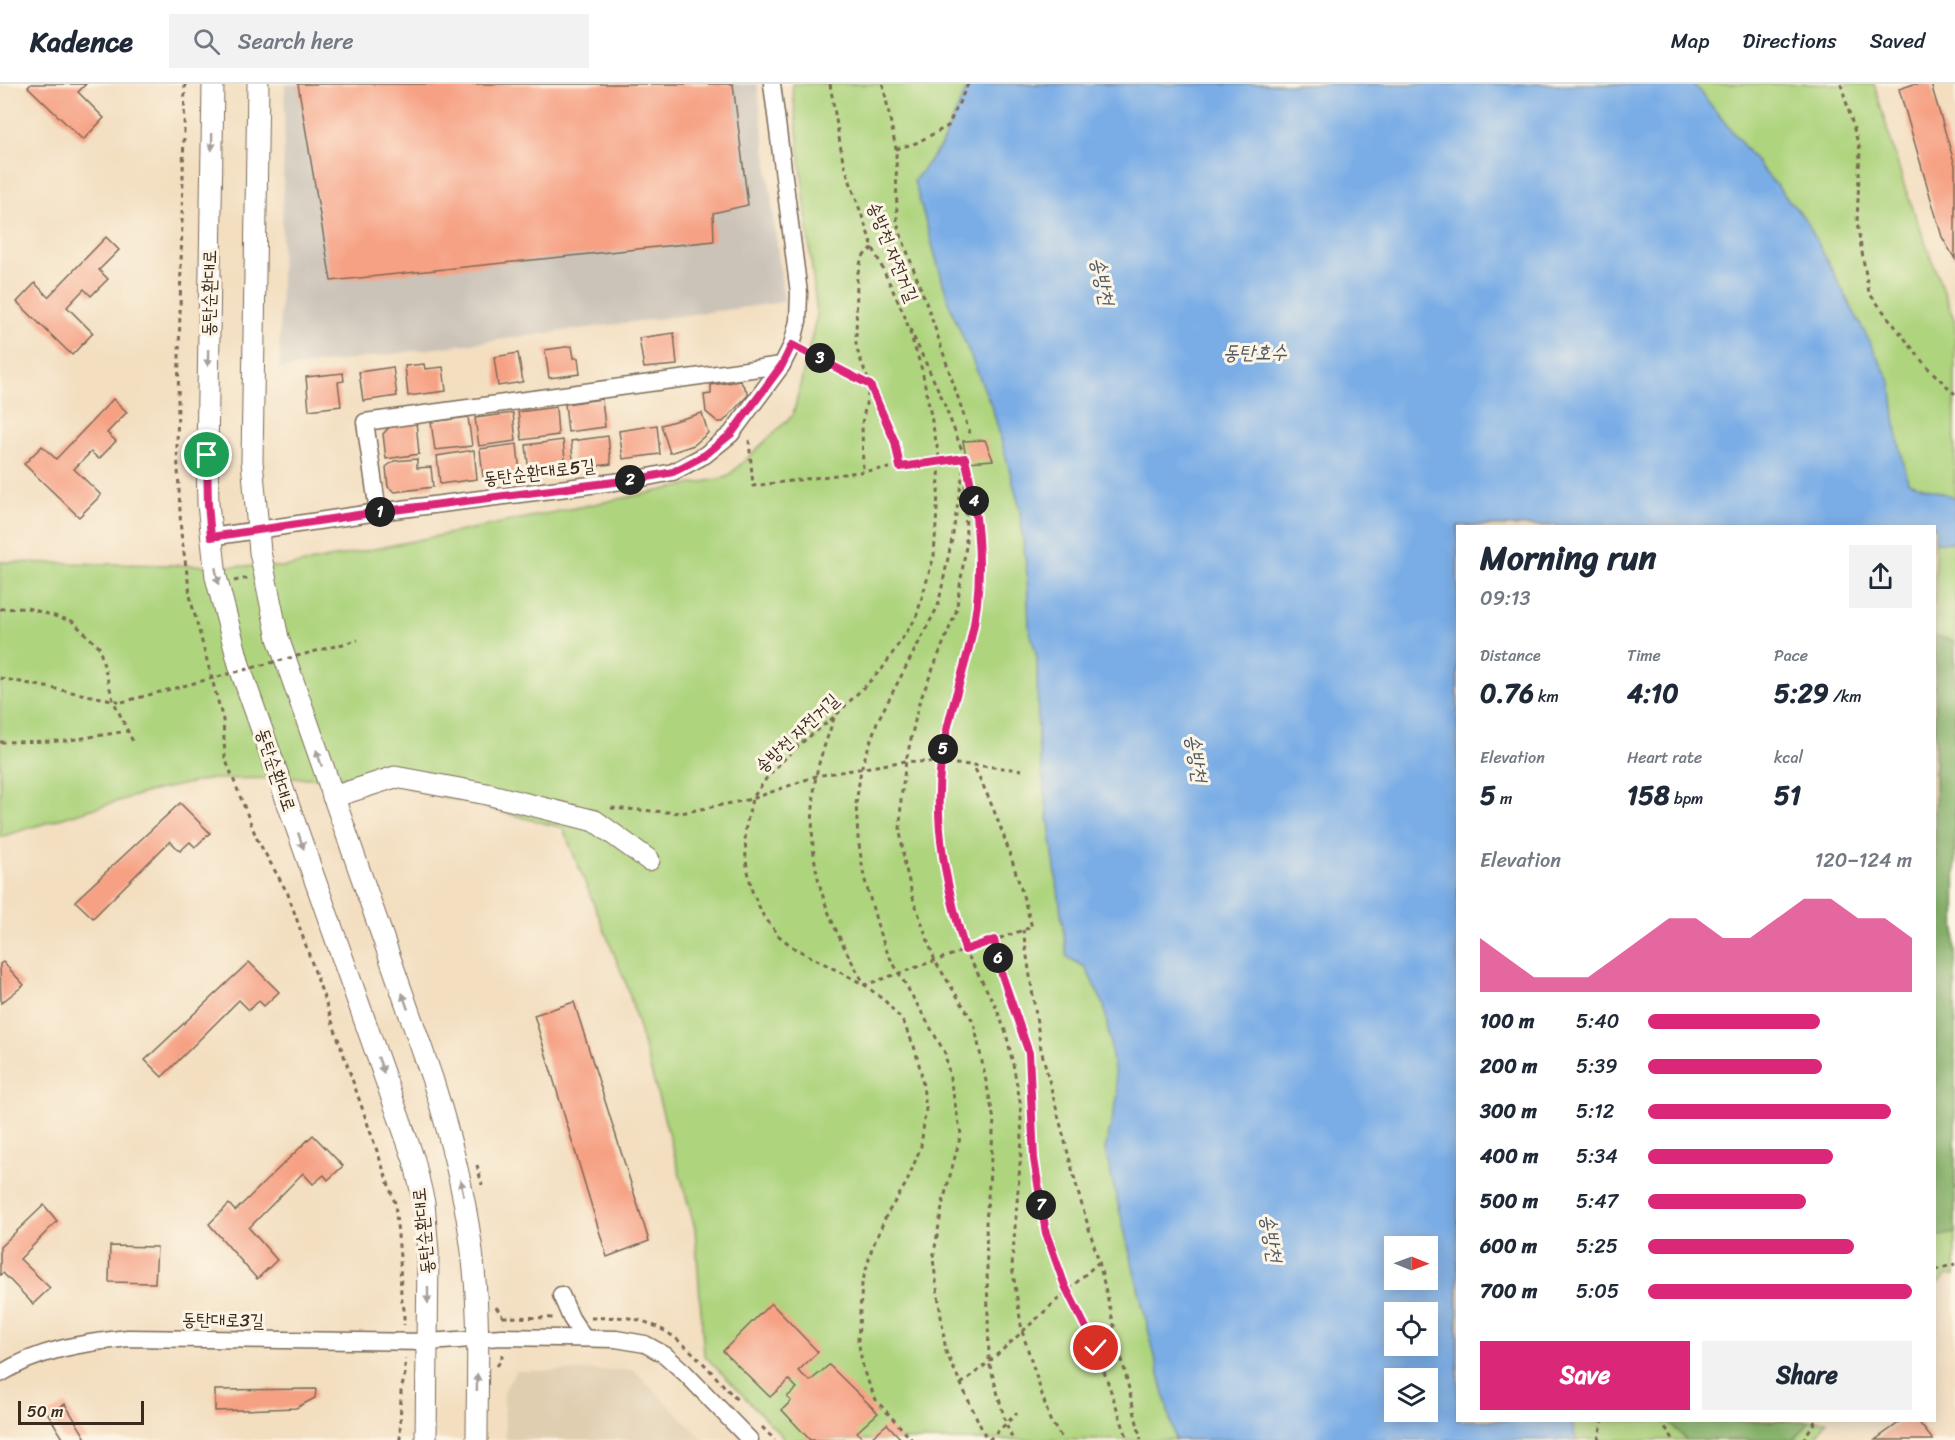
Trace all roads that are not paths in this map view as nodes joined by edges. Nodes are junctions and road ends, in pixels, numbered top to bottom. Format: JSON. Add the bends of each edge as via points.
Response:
{"nodes":[{"id":1,"x":213,"y":84,"type":"edge"},
{"id":2,"x":258,"y":84,"type":"edge"},
{"id":3,"x":772,"y":84,"type":"edge"},
{"id":4,"x":782,"y":365,"type":"junction"},
{"id":5,"x":378,"y":512,"type":"junction"},
{"id":6,"x":258,"y":529,"type":"junction"},
{"id":7,"x":211,"y":537,"type":"junction"},
{"id":8,"x":333,"y":797,"type":"junction"},
{"id":9,"x":649,"y":860,"type":"dead end"},
{"id":10,"x":561,"y":1295,"type":"dead end"},
{"id":11,"x":584,"y":1338,"type":"junction"},
{"id":12,"x":478,"y":1339,"type":"junction"},
{"id":13,"x":428,"y":1342,"type":"junction"},
{"id":14,"x":0,"y":1374,"type":"edge"},
{"id":15,"x":426,"y":1440,"type":"edge"},
{"id":16,"x":477,"y":1440,"type":"edge"},
{"id":17,"x":750,"y":1440,"type":"edge"}],
"edges":[{"from":1,"to":7,"type":"main road","name":"동탄순환대로","one_way":true,"via":[[207,455]]},
{"from":2,"to":6,"type":"main road","via":[[252,449]]},
{"from":3,"to":4,"type":"street","name":"동탄순환대로5길","via":[[799,293],[798,321]]},
{"from":4,"to":5,"type":"street","name":"동탄순환대로5길","via":[[731,434],[705,455],[673,472]]},
{"from":4,"to":5,"type":"street","via":[[365,422]]},
{"from":5,"to":6,"type":"street","name":"동탄순환대로5길"},
{"from":6,"to":7,"type":"street","name":"동탄순환대로5길"},
{"from":8,"to":6,"type":"main road","one_way":true,"via":[[278,638]]},
{"from":7,"to":13,"type":"main road","name":"동탄순환대로","one_way":true,"via":[[216,577],[240,668],[414,1160],[424,1203],[428,1253]]},
{"from":8,"to":9,"type":"main road","via":[[395,777],[487,794],[595,821]]},
{"from":12,"to":8,"type":"main road","one_way":true,"via":[[467,1212],[448,1128]]},
{"from":10,"to":11,"type":"street"},
{"from":11,"to":12,"type":"street","name":"동탄대로3길"},
{"from":11,"to":17,"type":"street","name":"동탄대로3길","via":[[645,1344],[665,1355]]},
{"from":12,"to":13,"type":"street","name":"동탄대로3길"},
{"from":16,"to":12,"type":"main road","one_way":true},
{"from":13,"to":14,"type":"street","name":"동탄대로3길","via":[[128,1338],[86,1342],[46,1352]]},
{"from":13,"to":15,"type":"main road","name":"동탄순환대로"}]}
